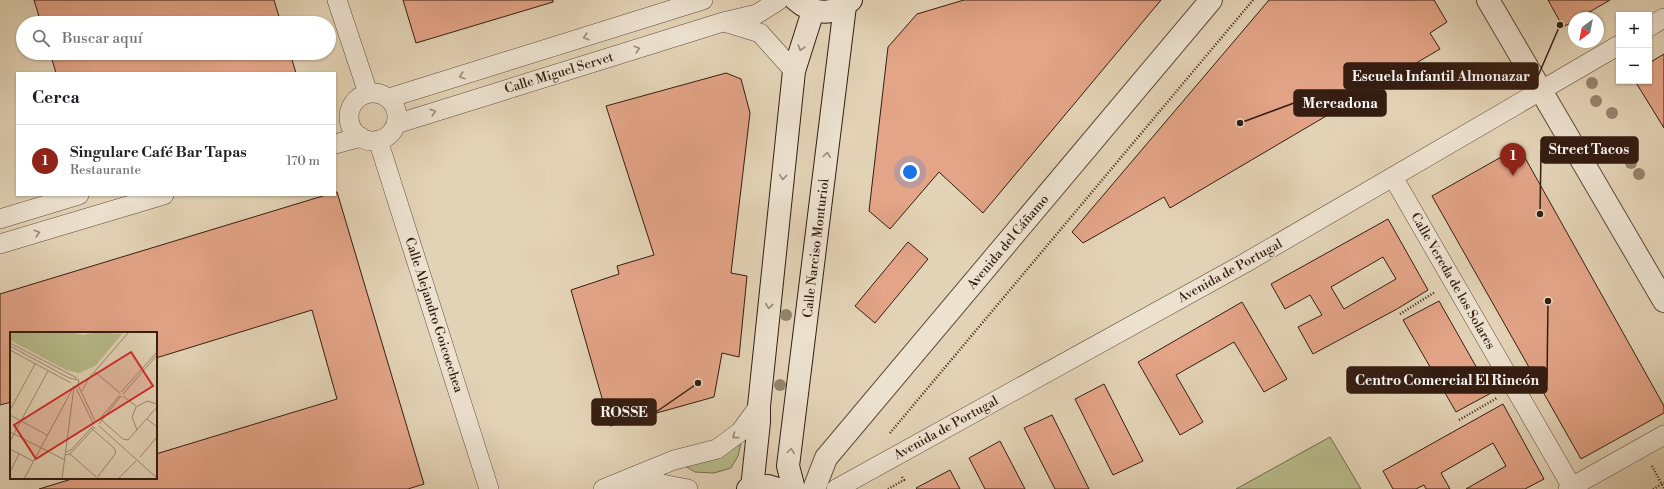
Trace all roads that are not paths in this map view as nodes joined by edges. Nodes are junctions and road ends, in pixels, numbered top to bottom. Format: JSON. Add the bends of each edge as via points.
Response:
{"nodes":[{"id":1,"x":338,"y":0,"type":"edge"},
{"id":2,"x":703,"y":0,"type":"edge"},
{"id":3,"x":778,"y":0,"type":"edge"},
{"id":4,"x":1212,"y":0,"type":"edge"},
{"id":5,"x":1488,"y":0,"type":"edge"},
{"id":6,"x":848,"y":3,"type":"edge"},
{"id":7,"x":804,"y":5,"type":"edge"},
{"id":8,"x":754,"y":7,"type":"edge"},
{"id":9,"x":1664,"y":18,"type":"edge"},
{"id":10,"x":723,"y":22,"type":"junction"},
{"id":11,"x":1652,"y":25,"type":"edge"},
{"id":12,"x":1616,"y":47,"type":"edge"},
{"id":13,"x":794,"y":71,"type":"junction"},
{"id":14,"x":1542,"y":91,"type":"junction"},
{"id":15,"x":368,"y":93,"type":"junction"},
{"id":16,"x":388,"y":98,"type":"junction"},
{"id":17,"x":342,"y":115,"type":"edge"},
{"id":18,"x":396,"y":124,"type":"junction"},
{"id":19,"x":369,"y":138,"type":"junction"},
{"id":20,"x":336,"y":144,"type":"edge"},
{"id":21,"x":1393,"y":177,"type":"junction"},
{"id":22,"x":75,"y":196,"type":"edge"},
{"id":23,"x":161,"y":196,"type":"edge"},
{"id":24,"x":0,"y":219,"type":"edge"},
{"id":25,"x":0,"y":244,"type":"edge"},
{"id":26,"x":1664,"y":301,"type":"edge"},
{"id":27,"x":759,"y":406,"type":"junction"},
{"id":28,"x":1664,"y":435,"type":"edge"},
{"id":29,"x":750,"y":488,"type":"edge"},
{"id":30,"x":1571,"y":488,"type":"edge"},
{"id":31,"x":489,"y":489,"type":"edge"},
{"id":32,"x":605,"y":489,"type":"edge"},
{"id":33,"x":688,"y":489,"type":"edge"},
{"id":34,"x":778,"y":489,"type":"edge"},
{"id":35,"x":794,"y":489,"type":"edge"},
{"id":36,"x":814,"y":489,"type":"edge"},
{"id":37,"x":836,"y":489,"type":"edge"}],
"edges":[{"from":1,"to":15,"type":"street"},
{"from":2,"to":16,"type":"street","name":"Calle Miguel Servet","one_way":true},
{"from":3,"to":8,"type":"street","name":"Calle Miguel Servet"},
{"from":4,"to":36,"type":"main road","name":"Avenida del Cáñamo","via":[[826,458]]},
{"from":5,"to":14,"type":"main road"},
{"from":6,"to":7,"type":"main road","via":[[835,11],[824,13]]},
{"from":35,"to":6,"type":"main road","name":"Calle Narciso Monturiol","one_way":true,"via":[[788,466]]},
{"from":7,"to":13,"type":"main road","one_way":true},
{"from":8,"to":10,"type":"street","name":"Calle Miguel Servet"},
{"from":9,"to":11,"type":"street"},
{"from":10,"to":13,"type":"street","via":[[760,33]]},
{"from":18,"to":10,"type":"street","name":"Calle Miguel Servet","one_way":true},
{"from":12,"to":14,"type":"street","name":"Avenida de Portugal"},
{"from":13,"to":27,"type":"main road","one_way":true},
{"from":14,"to":21,"type":"street","name":"Avenida de Portugal"},
{"from":14,"to":26,"type":"main road"},
{"from":15,"to":16,"type":"street"},
{"from":15,"to":17,"type":"street"},
{"from":16,"to":18,"type":"street","via":[[396,110]]},
{"from":17,"to":19,"type":"street","via":[[350,120],[355,132]]},
{"from":18,"to":19,"type":"street","via":[[390,133]]},
{"from":19,"to":20,"type":"street"},
{"from":19,"to":31,"type":"street","name":"Calle Alejandro Goicoechea"},
{"from":21,"to":30,"type":"street","name":"Calle Vereda de los Solares"},
{"from":21,"to":37,"type":"street","name":"Avenida de Portugal","via":[[1245,263]]},
{"from":22,"to":24,"type":"street"},
{"from":25,"to":23,"type":"street","one_way":true},
{"from":27,"to":29,"type":"main road"},
{"from":27,"to":32,"type":"street","one_way":true,"via":[[740,432],[717,448],[674,460]]},
{"from":28,"to":30,"type":"street"},
{"from":29,"to":34,"type":"main road","via":[[768,486]]},
{"from":32,"to":33,"type":"street","via":[[662,484]]}]}
